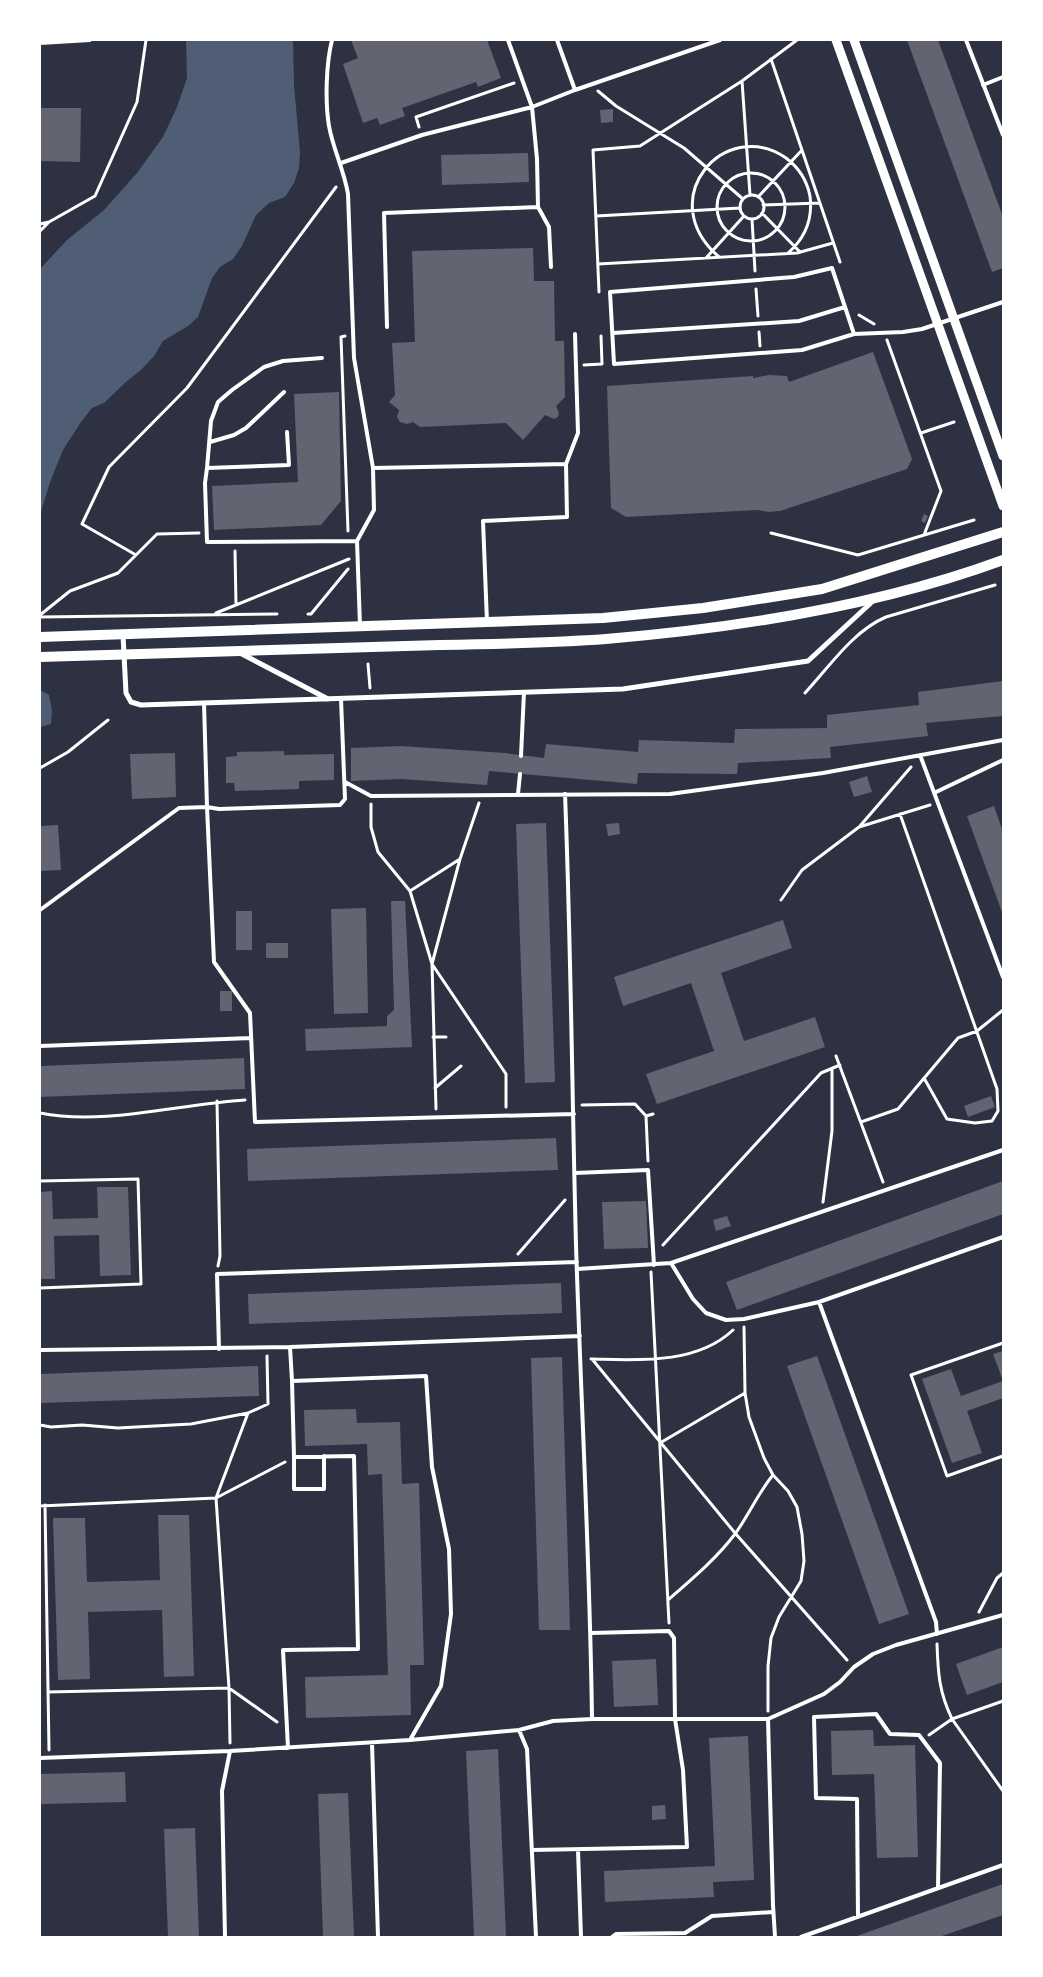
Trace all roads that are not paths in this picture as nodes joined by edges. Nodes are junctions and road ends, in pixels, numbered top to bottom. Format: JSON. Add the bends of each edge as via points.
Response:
{"nodes":[{"id":1,"x":90,"y":40,"type":"edge"},
{"id":2,"x":332,"y":40,"type":"edge"},
{"id":3,"x":508,"y":40,"type":"edge"},
{"id":4,"x":558,"y":40,"type":"edge"},
{"id":5,"x":720,"y":40,"type":"edge"},
{"id":6,"x":836,"y":40,"type":"edge"},
{"id":7,"x":854,"y":40,"type":"edge"},
{"id":8,"x":966,"y":40,"type":"edge"},
{"id":9,"x":40,"y":43,"type":"edge"},
{"id":10,"x":1003,"y":77,"type":"edge"},
{"id":11,"x":984,"y":86,"type":"junction"},
{"id":12,"x":575,"y":90,"type":"junction"},
{"id":13,"x":532,"y":107,"type":"junction"},
{"id":14,"x":1003,"y":135,"type":"edge"},
{"id":15,"x":341,"y":163,"type":"junction"},
{"id":16,"x":538,"y":207,"type":"junction"},
{"id":17,"x":551,"y":267,"type":"dead end"},
{"id":18,"x":1003,"y":302,"type":"edge"},
{"id":19,"x":845,"y":307,"type":"junction"},
{"id":20,"x":954,"y":319,"type":"junction"},
{"id":21,"x":938,"y":325,"type":"junction"},
{"id":22,"x":387,"y":327,"type":"dead end"},
{"id":23,"x":613,"y":333,"type":"junction"},
{"id":24,"x":575,"y":334,"type":"dead end"},
{"id":25,"x":854,"y":334,"type":"junction"},
{"id":26,"x":322,"y":358,"type":"dead end"},
{"id":27,"x":284,"y":392,"type":"dead end"},
{"id":28,"x":288,"y":432,"type":"dead end"},
{"id":29,"x":210,"y":442,"type":"junction"},
{"id":30,"x":1003,"y":456,"type":"edge"},
{"id":31,"x":566,"y":464,"type":"junction"},
{"id":32,"x":207,"y":468,"type":"junction"},
{"id":33,"x":373,"y":468,"type":"junction"},
{"id":34,"x":1003,"y":506,"type":"edge"},
{"id":35,"x":1003,"y":532,"type":"edge"},
{"id":36,"x":357,"y":541,"type":"junction"},
{"id":37,"x":1003,"y":560,"type":"edge"},
{"id":38,"x":874,"y":599,"type":"junction"},
{"id":39,"x":487,"y":622,"type":"junction"},
{"id":40,"x":360,"y":626,"type":"junction"},
{"id":41,"x":123,"y":634,"type":"junction"},
{"id":42,"x":40,"y":637,"type":"edge"},
{"id":43,"x":239,"y":652,"type":"junction"},
{"id":44,"x":123,"y":654,"type":"junction"},
{"id":45,"x":40,"y":657,"type":"edge"},
{"id":46,"x":524,"y":692,"type":"junction"},
{"id":47,"x":328,"y":699,"type":"junction"},
{"id":48,"x":340,"y":699,"type":"junction"},
{"id":49,"x":204,"y":704,"type":"junction"},
{"id":50,"x":1003,"y":740,"type":"edge"},
{"id":51,"x":920,"y":755,"type":"junction"},
{"id":52,"x":521,"y":756,"type":"dead end"},
{"id":53,"x":1003,"y":760,"type":"edge"},
{"id":54,"x":520,"y":774,"type":"dead end"},
{"id":55,"x":345,"y":782,"type":"junction"},
{"id":56,"x":934,"y":792,"type":"junction"},
{"id":57,"x":518,"y":794,"type":"junction"},
{"id":58,"x":565,"y":794,"type":"junction"},
{"id":59,"x":207,"y":807,"type":"junction"},
{"id":60,"x":40,"y":910,"type":"edge"},
{"id":61,"x":1003,"y":977,"type":"edge"},
{"id":62,"x":251,"y":1038,"type":"junction"},
{"id":63,"x":40,"y":1046,"type":"edge"},
{"id":64,"x":574,"y":1114,"type":"junction"},
{"id":65,"x":1003,"y":1150,"type":"edge"},
{"id":66,"x":575,"y":1173,"type":"junction"},
{"id":67,"x":1003,"y":1237,"type":"edge"},
{"id":68,"x":577,"y":1262,"type":"junction"},
{"id":69,"x":671,"y":1264,"type":"junction"},
{"id":70,"x":654,"y":1265,"type":"junction"},
{"id":71,"x":577,"y":1269,"type":"junction"},
{"id":72,"x":819,"y":1302,"type":"junction"},
{"id":73,"x":580,"y":1336,"type":"junction"},
{"id":74,"x":290,"y":1347,"type":"junction"},
{"id":75,"x":219,"y":1349,"type":"junction"},
{"id":76,"x":40,"y":1350,"type":"edge"},
{"id":77,"x":292,"y":1381,"type":"junction"},
{"id":78,"x":324,"y":1456,"type":"junction"},
{"id":79,"x":294,"y":1457,"type":"junction"},
{"id":80,"x":1003,"y":1616,"type":"edge"},
{"id":81,"x":591,"y":1633,"type":"junction"},
{"id":82,"x":937,"y":1634,"type":"junction"},
{"id":83,"x":592,"y":1719,"type":"junction"},
{"id":84,"x":675,"y":1719,"type":"junction"},
{"id":85,"x":768,"y":1719,"type":"junction"},
{"id":86,"x":519,"y":1730,"type":"junction"},
{"id":87,"x":410,"y":1740,"type":"junction"},
{"id":88,"x":372,"y":1743,"type":"junction"},
{"id":89,"x":288,"y":1748,"type":"junction"},
{"id":90,"x":230,"y":1751,"type":"junction"},
{"id":91,"x":40,"y":1758,"type":"edge"},
{"id":92,"x":532,"y":1850,"type":"junction"},
{"id":93,"x":578,"y":1850,"type":"junction"},
{"id":94,"x":1003,"y":1865,"type":"edge"},
{"id":95,"x":938,"y":1888,"type":"junction"},
{"id":96,"x":773,"y":1912,"type":"junction"},
{"id":97,"x":858,"y":1917,"type":"junction"},
{"id":98,"x":226,"y":1937,"type":"edge"},
{"id":99,"x":378,"y":1937,"type":"edge"},
{"id":100,"x":536,"y":1937,"type":"edge"},
{"id":101,"x":581,"y":1937,"type":"edge"},
{"id":102,"x":612,"y":1937,"type":"edge"},
{"id":103,"x":775,"y":1937,"type":"edge"},
{"id":104,"x":801,"y":1937,"type":"edge"}],
"edges":[{"from":1,"to":9,"type":"lane"},
{"from":2,"to":15,"type":"lane","via":[[327,92],[329,126]]},
{"from":3,"to":13,"type":"lane"},
{"from":4,"to":12,"type":"lane"},
{"from":5,"to":12,"type":"lane"},
{"from":6,"to":21,"type":"street"},
{"from":7,"to":20,"type":"street"},
{"from":8,"to":11,"type":"lane"},
{"from":10,"to":11,"type":"lane"},
{"from":11,"to":14,"type":"lane"},
{"from":12,"to":13,"type":"lane"},
{"from":13,"to":15,"type":"lane","via":[[422,135]]},
{"from":13,"to":16,"type":"lane"},
{"from":15,"to":33,"type":"lane","via":[[348,194],[354,358]]},
{"from":16,"to":17,"type":"lane","via":[[549,226]]},
{"from":16,"to":22,"type":"lane","via":[[384,214]]},
{"from":18,"to":20,"type":"lane"},
{"from":19,"to":23,"type":"lane","via":[[799,321]]},
{"from":19,"to":23,"type":"lane","via":[[832,268],[794,278],[610,292]]},
{"from":19,"to":25,"type":"lane"},
{"from":20,"to":21,"type":"lane"},
{"from":20,"to":30,"type":"street"},
{"from":21,"to":25,"type":"lane","via":[[903,332]]},
{"from":21,"to":34,"type":"street"},
{"from":23,"to":25,"type":"lane","via":[[614,364],[802,350]]},
{"from":24,"to":31,"type":"lane","via":[[578,433]]},
{"from":26,"to":29,"type":"lane","via":[[283,360],[264,367],[232,390],[218,402],[211,421]]},
{"from":27,"to":29,"type":"lane","via":[[246,428]]},
{"from":28,"to":32,"type":"lane","via":[[289,465]]},
{"from":29,"to":32,"type":"lane"},
{"from":31,"to":33,"type":"lane"},
{"from":31,"to":39,"type":"lane","via":[[567,517],[483,521]]},
{"from":32,"to":36,"type":"lane","via":[[207,542]]},
{"from":33,"to":36,"type":"lane","via":[[374,510]]},
{"from":35,"to":39,"type":"main road","via":[[822,588],[703,608],[603,618]]},
{"from":36,"to":40,"type":"lane"},
{"from":37,"to":38,"type":"main road"},
{"from":38,"to":43,"type":"main road","via":[[705,629],[604,639]]},
{"from":38,"to":46,"type":"street","via":[[808,661],[623,689]]},
{"from":39,"to":40,"type":"main road"},
{"from":40,"to":41,"type":"main road"},
{"from":41,"to":42,"type":"main road"},
{"from":41,"to":44,"type":"street"},
{"from":43,"to":44,"type":"main road"},
{"from":43,"to":47,"type":"street"},
{"from":44,"to":45,"type":"main road"},
{"from":44,"to":49,"type":"street","via":[[126,693],[131,702]]},
{"from":46,"to":48,"type":"street"},
{"from":46,"to":52,"type":"lane"},
{"from":47,"to":48,"type":"street"},
{"from":47,"to":49,"type":"street"},
{"from":48,"to":55,"type":"lane"},
{"from":49,"to":59,"type":"lane"},
{"from":50,"to":51,"type":"lane"},
{"from":51,"to":56,"type":"lane"},
{"from":51,"to":58,"type":"lane","via":[[823,773],[670,794]]},
{"from":53,"to":56,"type":"lane"},
{"from":54,"to":57,"type":"lane"},
{"from":55,"to":57,"type":"lane","via":[[370,796]]},
{"from":55,"to":59,"type":"lane","via":[[345,799],[340,805]]},
{"from":56,"to":61,"type":"lane"},
{"from":57,"to":58,"type":"lane"},
{"from":58,"to":64,"type":"lane"},
{"from":59,"to":60,"type":"lane","via":[[179,808]]},
{"from":59,"to":62,"type":"lane","via":[[214,962],[250,1013]]},
{"from":62,"to":63,"type":"lane"},
{"from":62,"to":64,"type":"lane","via":[[254,1122]]},
{"from":64,"to":66,"type":"lane"},
{"from":65,"to":69,"type":"lane"},
{"from":66,"to":68,"type":"lane"},
{"from":66,"to":70,"type":"lane","via":[[648,1170]]},
{"from":67,"to":72,"type":"lane"},
{"from":68,"to":71,"type":"lane"},
{"from":68,"to":75,"type":"lane","via":[[217,1274]]},
{"from":69,"to":70,"type":"lane"},
{"from":69,"to":72,"type":"lane","via":[[693,1300],[706,1313],[726,1320]]},
{"from":70,"to":71,"type":"lane"},
{"from":71,"to":73,"type":"lane"},
{"from":72,"to":82,"type":"lane","via":[[936,1622]]},
{"from":73,"to":74,"type":"lane"},
{"from":73,"to":81,"type":"lane"},
{"from":74,"to":75,"type":"lane"},
{"from":74,"to":77,"type":"lane"},
{"from":75,"to":76,"type":"lane"},
{"from":77,"to":79,"type":"lane"},
{"from":77,"to":87,"type":"lane","via":[[426,1376],[432,1467],[449,1549],[451,1614],[441,1686]]},
{"from":78,"to":79,"type":"lane"},
{"from":78,"to":79,"type":"lane","via":[[324,1489],[294,1489]]},
{"from":78,"to":89,"type":"lane","via":[[354,1456],[358,1649],[283,1650]]},
{"from":80,"to":82,"type":"lane"},
{"from":81,"to":83,"type":"lane"},
{"from":81,"to":84,"type":"lane","via":[[669,1631],[674,1638]]},
{"from":82,"to":85,"type":"lane","via":[[873,1654],[824,1694]]},
{"from":83,"to":84,"type":"lane"},
{"from":83,"to":86,"type":"lane","via":[[553,1721]]},
{"from":84,"to":85,"type":"lane"},
{"from":84,"to":93,"type":"lane","via":[[684,1770],[687,1847]]},
{"from":85,"to":96,"type":"lane"},
{"from":86,"to":87,"type":"lane"},
{"from":86,"to":92,"type":"lane","via":[[527,1749]]},
{"from":87,"to":88,"type":"lane"},
{"from":88,"to":89,"type":"lane"},
{"from":88,"to":99,"type":"lane"},
{"from":89,"to":90,"type":"lane"},
{"from":90,"to":91,"type":"lane"},
{"from":90,"to":98,"type":"lane","via":[[222,1790]]},
{"from":92,"to":93,"type":"lane"},
{"from":92,"to":100,"type":"lane"},
{"from":93,"to":101,"type":"lane"},
{"from":94,"to":95,"type":"lane"},
{"from":95,"to":97,"type":"lane"},
{"from":95,"to":97,"type":"lane","via":[[940,1763],[919,1735],[890,1734],[876,1714],[814,1717],[816,1798],[857,1799]]},
{"from":96,"to":102,"type":"lane","via":[[712,1916],[685,1933],[616,1934]]},
{"from":96,"to":103,"type":"lane"},
{"from":97,"to":104,"type":"lane"}]}
